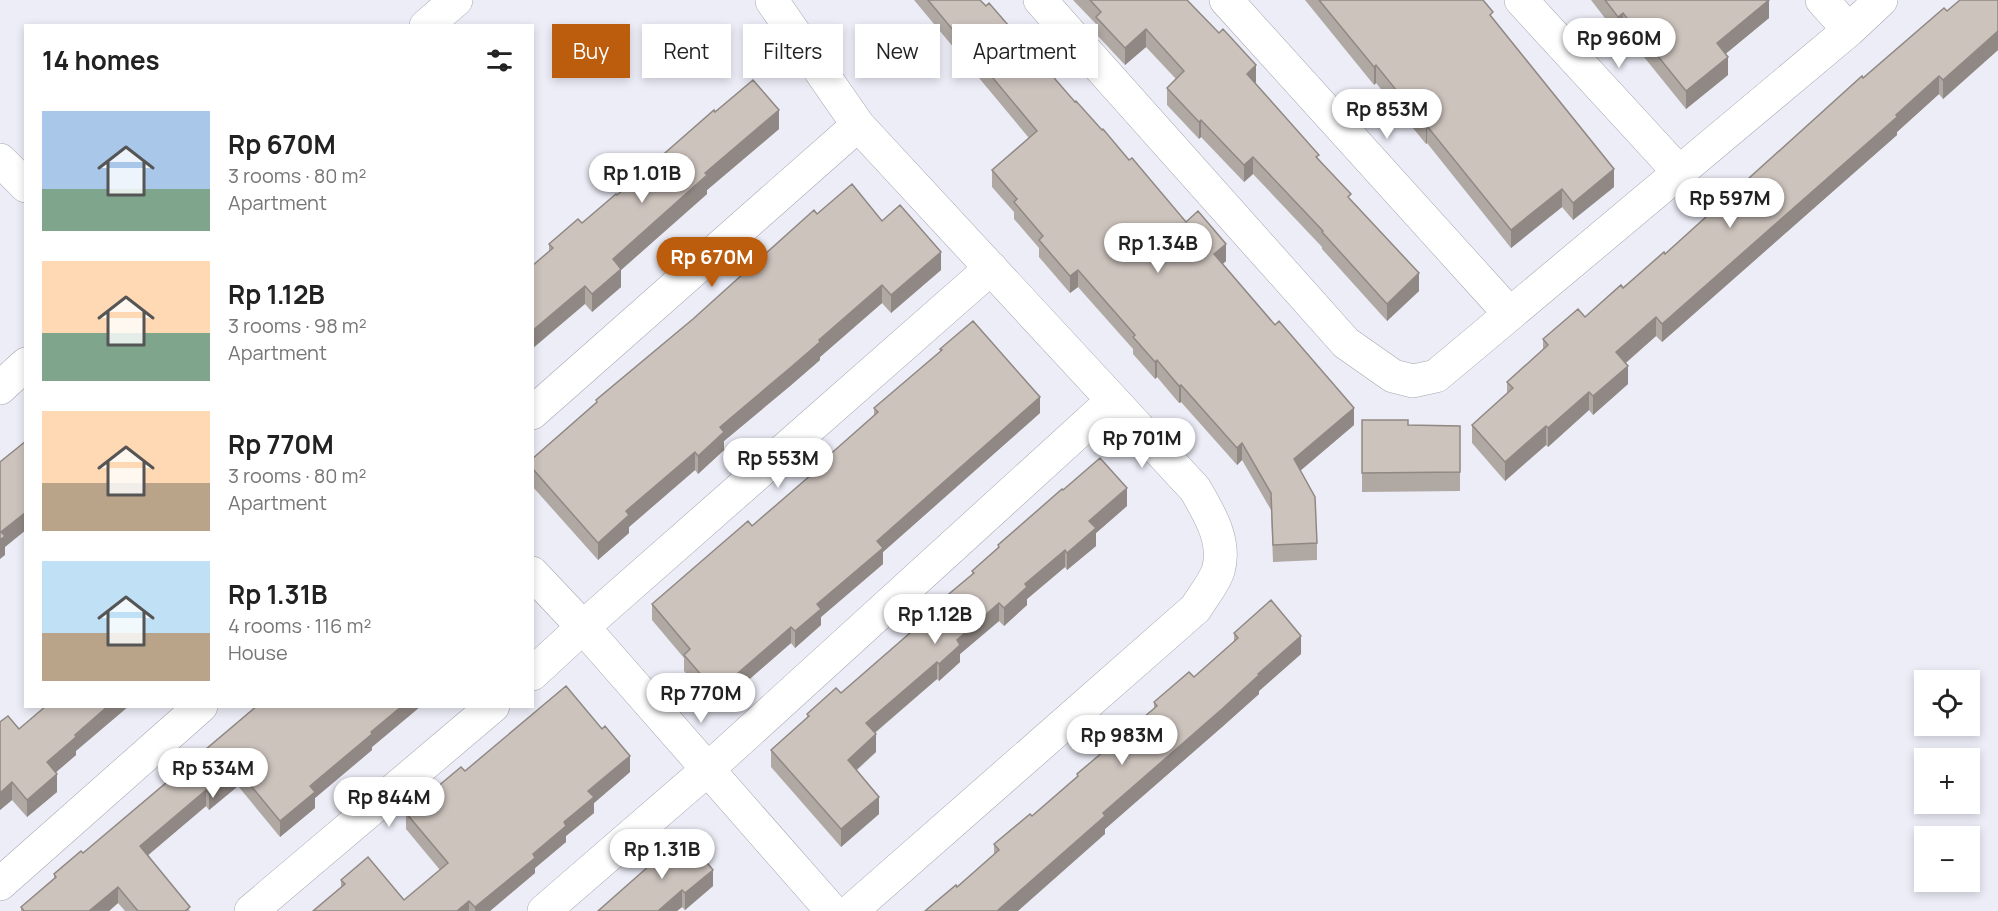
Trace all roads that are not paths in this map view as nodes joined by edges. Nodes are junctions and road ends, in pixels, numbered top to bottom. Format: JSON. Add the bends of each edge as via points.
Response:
{"nodes":[{"id":1,"x":456,"y":0,"type":"edge"},
{"id":2,"x":773,"y":0,"type":"edge"},
{"id":3,"x":1040,"y":0,"type":"edge"},
{"id":4,"x":1226,"y":0,"type":"edge"},
{"id":5,"x":1521,"y":0,"type":"edge"},
{"id":6,"x":1822,"y":0,"type":"edge"},
{"id":7,"x":1881,"y":0,"type":"edge"},
{"id":8,"x":428,"y":24,"type":"edge"},
{"id":9,"x":1849,"y":30,"type":"junction"},
{"id":10,"x":858,"y":125,"type":"junction"},
{"id":11,"x":0,"y":160,"type":"edge"},
{"id":12,"x":1679,"y":172,"type":"junction"},
{"id":13,"x":24,"y":184,"type":"edge"},
{"id":14,"x":991,"y":268,"type":"junction"},
{"id":15,"x":1510,"y":314,"type":"junction"},
{"id":16,"x":24,"y":366,"type":"edge"},
{"id":17,"x":0,"y":388,"type":"edge"},
{"id":18,"x":1112,"y":401,"type":"junction"},
{"id":19,"x":534,"y":411,"type":"edge"},
{"id":20,"x":534,"y":575,"type":"edge"},
{"id":21,"x":583,"y":627,"type":"junction"},
{"id":22,"x":534,"y":672,"type":"edge"},
{"id":23,"x":199,"y":708,"type":"edge"},
{"id":24,"x":491,"y":708,"type":"edge"},
{"id":25,"x":707,"y":770,"type":"junction"},
{"id":26,"x":0,"y":884,"type":"edge"},
{"id":27,"x":251,"y":911,"type":"edge"},
{"id":28,"x":544,"y":911,"type":"edge"},
{"id":29,"x":832,"y":911,"type":"edge"},
{"id":30,"x":851,"y":911,"type":"edge"}],
"edges":[{"from":1,"to":8,"type":"street"},
{"from":2,"to":10,"type":"street"},
{"from":3,"to":15,"type":"street","via":[[1346,343],[1394,376],[1413,381],[1436,376]]},
{"from":4,"to":15,"type":"street"},
{"from":5,"to":12,"type":"street"},
{"from":6,"to":9,"type":"street"},
{"from":7,"to":9,"type":"street"},
{"from":9,"to":12,"type":"street"},
{"from":10,"to":14,"type":"street"},
{"from":10,"to":19,"type":"street"},
{"from":11,"to":13,"type":"street"},
{"from":12,"to":15,"type":"street"},
{"from":14,"to":18,"type":"street"},
{"from":14,"to":21,"type":"street"},
{"from":16,"to":17,"type":"street"},
{"from":18,"to":25,"type":"street"},
{"from":18,"to":30,"type":"street","via":[[1196,489],[1213,520],[1220,552],[1218,572],[1196,608]]},
{"from":20,"to":21,"type":"street"},
{"from":21,"to":22,"type":"street"},
{"from":21,"to":25,"type":"street"},
{"from":23,"to":26,"type":"street"},
{"from":24,"to":27,"type":"street"},
{"from":25,"to":28,"type":"street"},
{"from":25,"to":29,"type":"street"}]}
